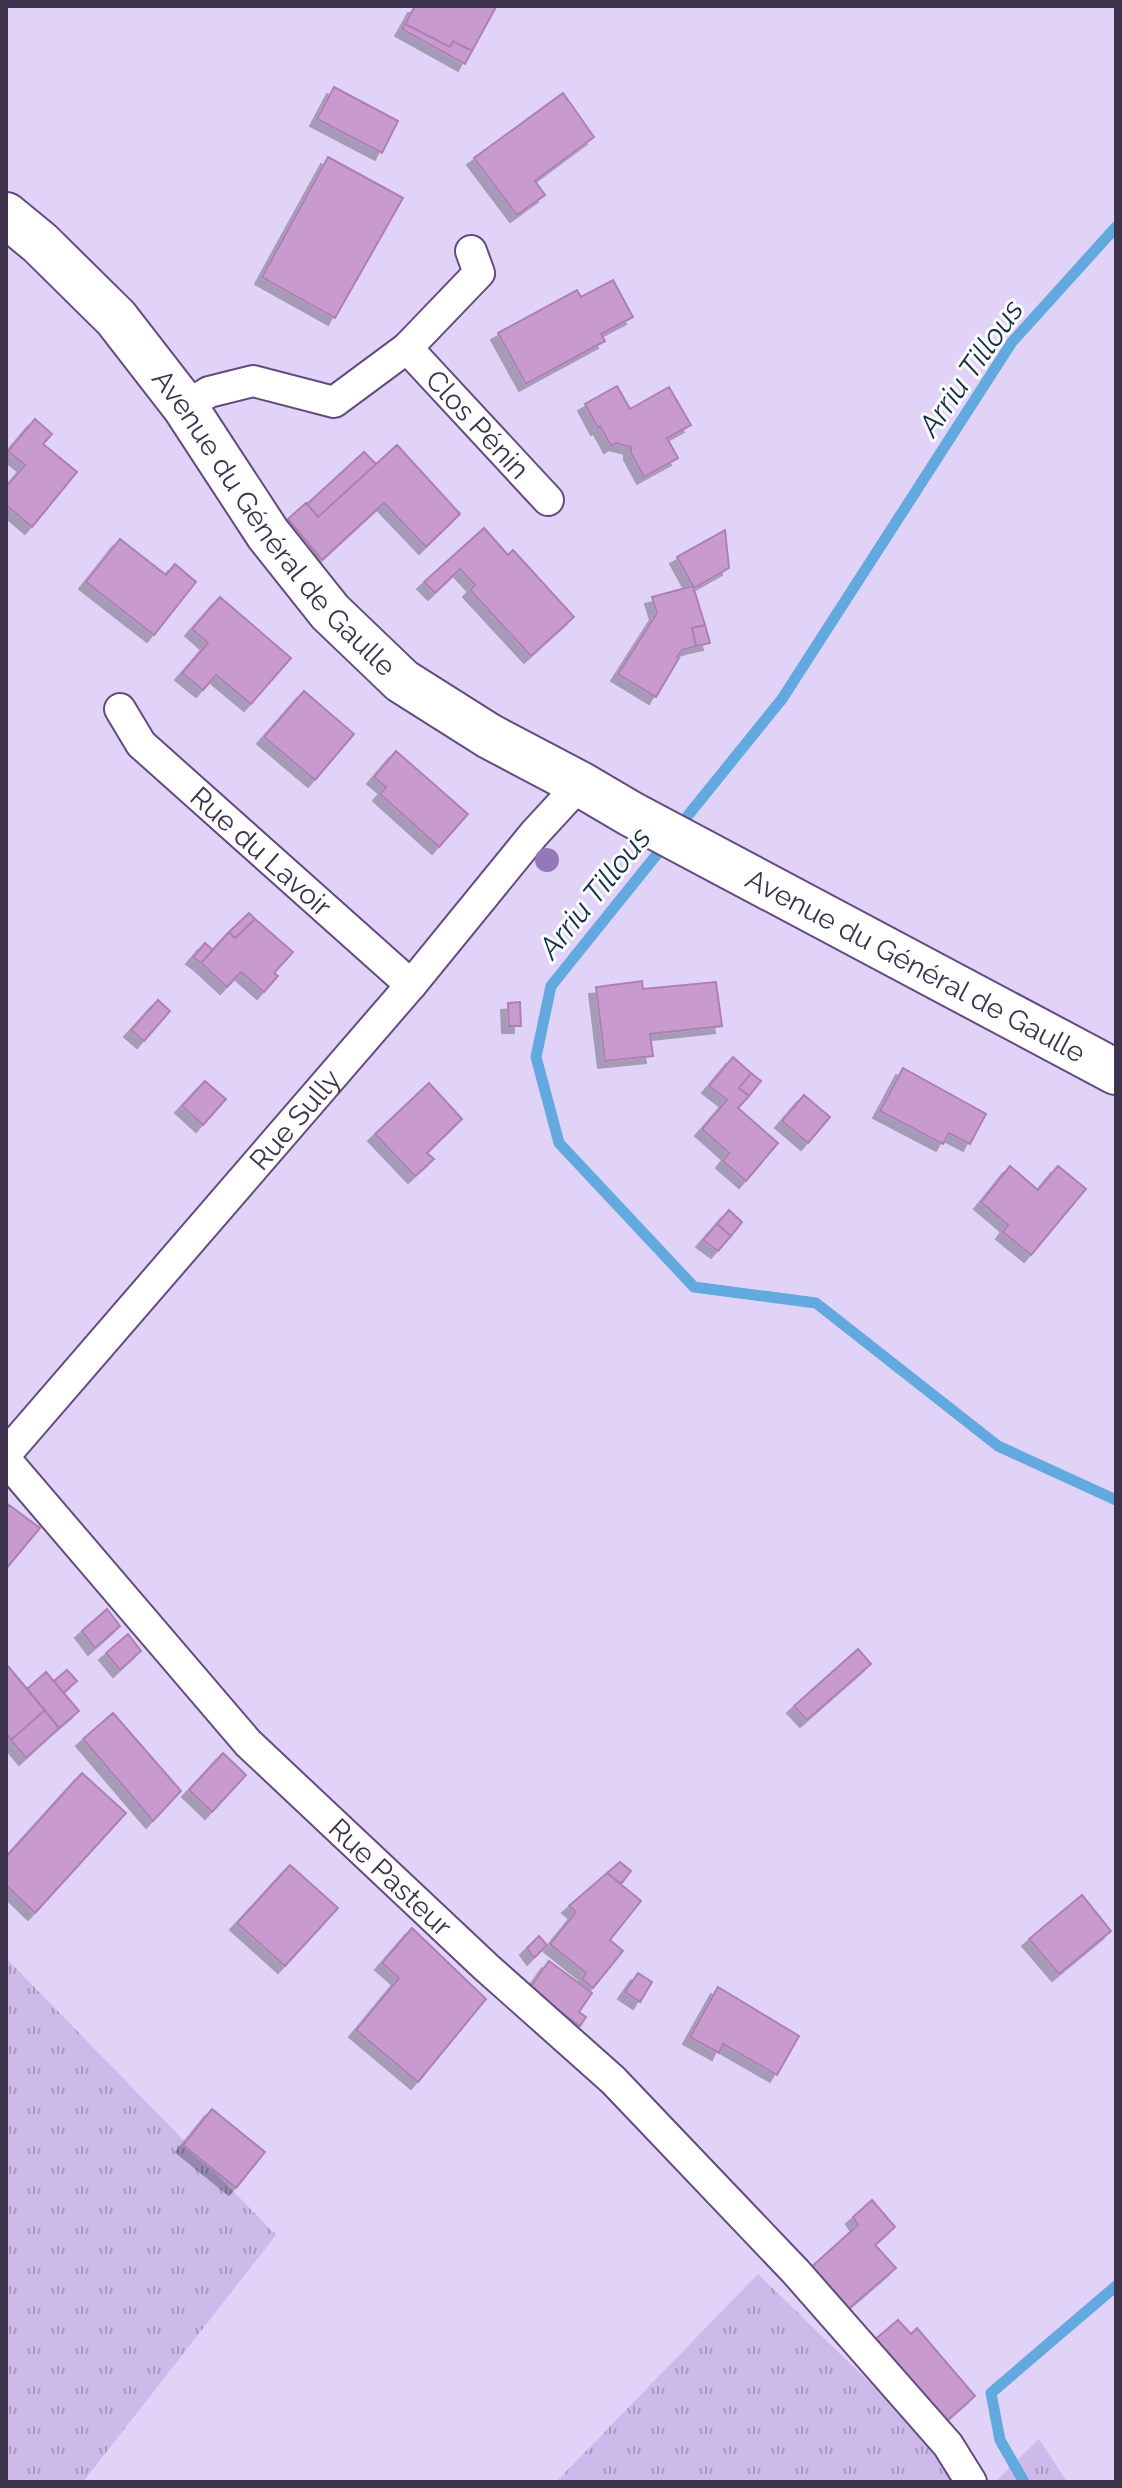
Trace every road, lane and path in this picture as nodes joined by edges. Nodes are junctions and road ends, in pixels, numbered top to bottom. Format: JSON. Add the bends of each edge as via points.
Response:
{"nodes":[{"id":1,"x":6,"y":215,"type":"edge"},
{"id":2,"x":471,"y":251,"type":"dead end"},
{"id":3,"x":407,"y":348,"type":"junction"},
{"id":4,"x":185,"y":407,"type":"junction"},
{"id":5,"x":548,"y":500,"type":"dead end"},
{"id":6,"x":120,"y":709,"type":"dead end"},
{"id":7,"x":580,"y":784,"type":"junction"},
{"id":8,"x":411,"y":985,"type":"junction"},
{"id":9,"x":1116,"y":1072,"type":"edge"},
{"id":10,"x":6,"y":1454,"type":"edge"},
{"id":11,"x":6,"y":1460,"type":"edge"},
{"id":12,"x":971,"y":2482,"type":"edge"}],
"edges":[{"from":1,"to":4,"type":"main road","name":"Avenue du Général de Gaulle","via":[[116,318]]},
{"from":2,"to":3,"type":"street","name":"Clos Pénin","via":[[479,273]]},
{"from":3,"to":4,"type":"street","name":"Clos Pénin","via":[[334,402],[253,381],[209,392]]},
{"from":3,"to":5,"type":"street","name":"Clos Pénin"},
{"from":4,"to":7,"type":"main road","name":"Avenue du Général de Gaulle","via":[[268,534],[330,612],[402,681],[489,736]]},
{"from":6,"to":8,"type":"street","name":"Rue du Lavoir","via":[[141,744]]},
{"from":7,"to":8,"type":"street","name":"Rue Sully"},
{"from":7,"to":9,"type":"main road","name":"Avenue du Général de Gaulle"},
{"from":8,"to":10,"type":"street","name":"Rue Sully"},
{"from":11,"to":12,"type":"street","name":"Rue Pasteur","via":[[248,1743],[613,2080],[796,2272],[948,2445]]}]}
